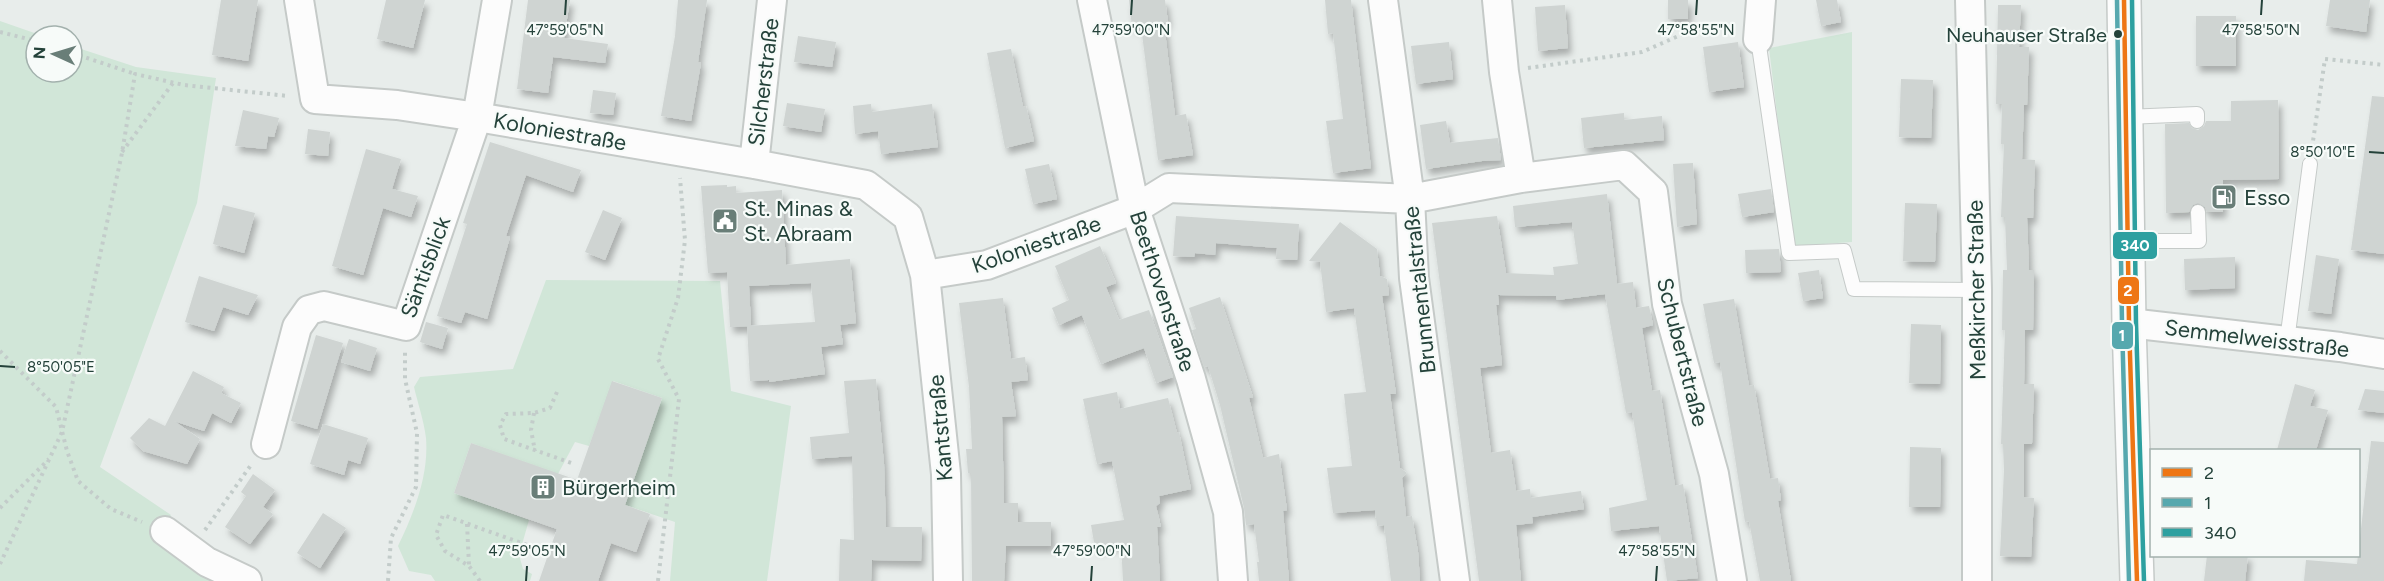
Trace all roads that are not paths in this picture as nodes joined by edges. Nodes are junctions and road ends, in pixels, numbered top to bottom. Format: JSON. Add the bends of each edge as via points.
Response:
{"nodes":[{"id":1,"x":299,"y":0,"type":"edge"},
{"id":2,"x":497,"y":0,"type":"edge"},
{"id":3,"x":772,"y":0,"type":"edge"},
{"id":4,"x":1092,"y":0,"type":"edge"},
{"id":5,"x":1383,"y":0,"type":"edge"},
{"id":6,"x":1497,"y":0,"type":"edge"},
{"id":7,"x":1761,"y":0,"type":"edge"},
{"id":8,"x":1970,"y":0,"type":"edge"},
{"id":9,"x":2124,"y":0,"type":"edge"},
{"id":10,"x":1758,"y":39,"type":"joint"},
{"id":11,"x":477,"y":117,"type":"junction"},
{"id":12,"x":2126,"y":117,"type":"junction"},
{"id":13,"x":2197,"y":121,"type":"dead end"},
{"id":14,"x":754,"y":164,"type":"junction"},
{"id":15,"x":2310,"y":164,"type":"road end"},
{"id":16,"x":1521,"y":178,"type":"junction"},
{"id":17,"x":1410,"y":199,"type":"junction"},
{"id":18,"x":1136,"y":209,"type":"junction"},
{"id":19,"x":2198,"y":212,"type":"dead end"},
{"id":20,"x":2128,"y":241,"type":"junction"},
{"id":21,"x":925,"y":275,"type":"junction"},
{"id":22,"x":1977,"y":290,"type":"junction"},
{"id":23,"x":2129,"y":324,"type":"junction"},
{"id":24,"x":2287,"y":341,"type":"junction"},
{"id":25,"x":2384,"y":354,"type":"edge"},
{"id":26,"x":266,"y":444,"type":"road end"},
{"id":27,"x":165,"y":531,"type":"road end"},
{"id":28,"x":247,"y":581,"type":"edge"},
{"id":29,"x":948,"y":581,"type":"edge"},
{"id":30,"x":1233,"y":581,"type":"edge"},
{"id":31,"x":1455,"y":581,"type":"edge"},
{"id":32,"x":1732,"y":581,"type":"edge"},
{"id":33,"x":1977,"y":581,"type":"edge"},
{"id":34,"x":2138,"y":581,"type":"edge"}],
"edges":[{"from":1,"to":11,"type":"street","name":"Koloniestraße","via":[[315,99],[397,105]]},
{"from":2,"to":11,"type":"street","name":"Säntisblick"},
{"from":3,"to":14,"type":"street","name":"Silcherstraße"},
{"from":4,"to":18,"type":"street","name":"Beethovenstraße"},
{"from":5,"to":17,"type":"street","name":"Brunnentalstraße"},
{"from":6,"to":16,"type":"street"},
{"from":7,"to":10,"type":"street"},
{"from":8,"to":22,"type":"street","name":"Meßkircher Straße"},
{"from":9,"to":12,"type":"street"},
{"from":10,"to":22,"type":"lane","via":[[1789,253],[1844,251],[1854,290]]},
{"from":11,"to":14,"type":"street","name":"Koloniestraße"},
{"from":11,"to":26,"type":"street","name":"Säntisblick","via":[[406,326],[324,306],[309,310],[297,327]]},
{"from":12,"to":13,"type":"lane","via":[[2197,114]]},
{"from":12,"to":20,"type":"street"},
{"from":14,"to":21,"type":"street","name":"Koloniestraße","via":[[866,185],[908,217]]},
{"from":15,"to":24,"type":"lane"},
{"from":16,"to":17,"type":"street","name":"Koloniestraße"},
{"from":16,"to":32,"type":"street","name":"Schubertstraße","via":[[1624,165],[1653,192],[1667,304],[1713,474]]},
{"from":17,"to":18,"type":"street","name":"Koloniestraße","via":[[1169,188]]},
{"from":17,"to":31,"type":"street","name":"Brunnentalstraße","via":[[1414,278]]},
{"from":18,"to":21,"type":"street","name":"Koloniestraße","via":[[987,265]]},
{"from":18,"to":30,"type":"street","name":"Beethovenstraße","via":[[1191,379],[1228,512]]},
{"from":19,"to":20,"type":"lane","via":[[2199,242]]},
{"from":20,"to":23,"type":"street"},
{"from":21,"to":29,"type":"street","name":"Kantstraße","via":[[946,474]]},
{"from":22,"to":33,"type":"street","name":"Meßkircher Straße"},
{"from":23,"to":24,"type":"street","name":"Semmelweisstraße"},
{"from":23,"to":34,"type":"street"},
{"from":24,"to":25,"type":"street","name":"Semmelweisstraße"},
{"from":27,"to":28,"type":"street","via":[[207,562]]}]}
